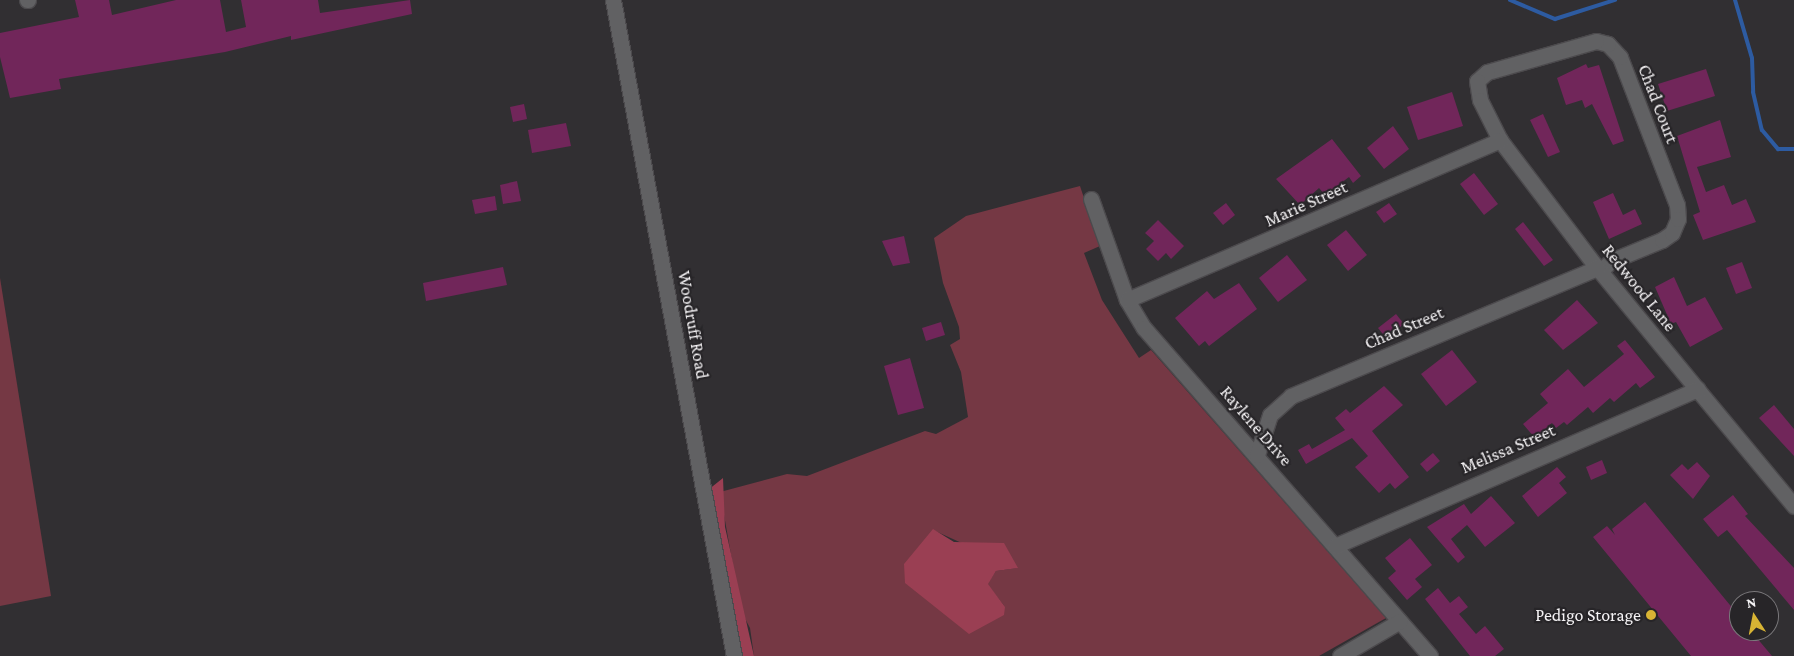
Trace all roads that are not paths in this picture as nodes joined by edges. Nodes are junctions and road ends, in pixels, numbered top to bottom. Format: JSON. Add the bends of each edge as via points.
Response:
{"nodes":[{"id":1,"x":613,"y":0,"type":"edge"},
{"id":2,"x":1477,"y":80,"type":"joint"},
{"id":3,"x":1500,"y":140,"type":"junction"},
{"id":4,"x":1091,"y":199,"type":"dead end"},
{"id":5,"x":1599,"y":269,"type":"junction"},
{"id":6,"x":1126,"y":300,"type":"junction"},
{"id":7,"x":1697,"y":389,"type":"junction"},
{"id":8,"x":1257,"y":455,"type":"junction"},
{"id":9,"x":1794,"y":506,"type":"edge"},
{"id":10,"x":1336,"y":546,"type":"junction"},
{"id":11,"x":1400,"y":621,"type":"junction"},
{"id":12,"x":734,"y":656,"type":"edge"},
{"id":13,"x":1340,"y":656,"type":"edge"},
{"id":14,"x":1430,"y":656,"type":"edge"}],
"edges":[{"from":1,"to":12,"type":"street","name":"Woodruff Road"},
{"from":2,"to":3,"type":"street","name":"Redwood Lane","via":[[1477,93]]},
{"from":2,"to":5,"type":"street","name":"Chad Court","via":[[1487,72],[1596,41],[1608,44],[1620,57],[1677,205],[1678,219],[1672,233],[1662,240]]},
{"from":3,"to":5,"type":"street","name":"Redwood Lane"},
{"from":3,"to":6,"type":"street","name":"Marie Street"},
{"from":4,"to":6,"type":"street","name":"Raylene Drive"},
{"from":5,"to":7,"type":"street","name":"Redwood Lane"},
{"from":5,"to":8,"type":"street","name":"Chad Street","via":[[1291,396],[1270,415]]},
{"from":6,"to":8,"type":"street","name":"Raylene Drive","via":[[1144,328]]},
{"from":7,"to":9,"type":"street","name":"Redwood Lane"},
{"from":7,"to":10,"type":"street","name":"Melissa Street"},
{"from":8,"to":10,"type":"street","name":"Raylene Drive"},
{"from":10,"to":11,"type":"street","name":"Raylene Drive"},
{"from":11,"to":13,"type":"street"},
{"from":11,"to":14,"type":"street","name":"Raylene Drive"}]}
